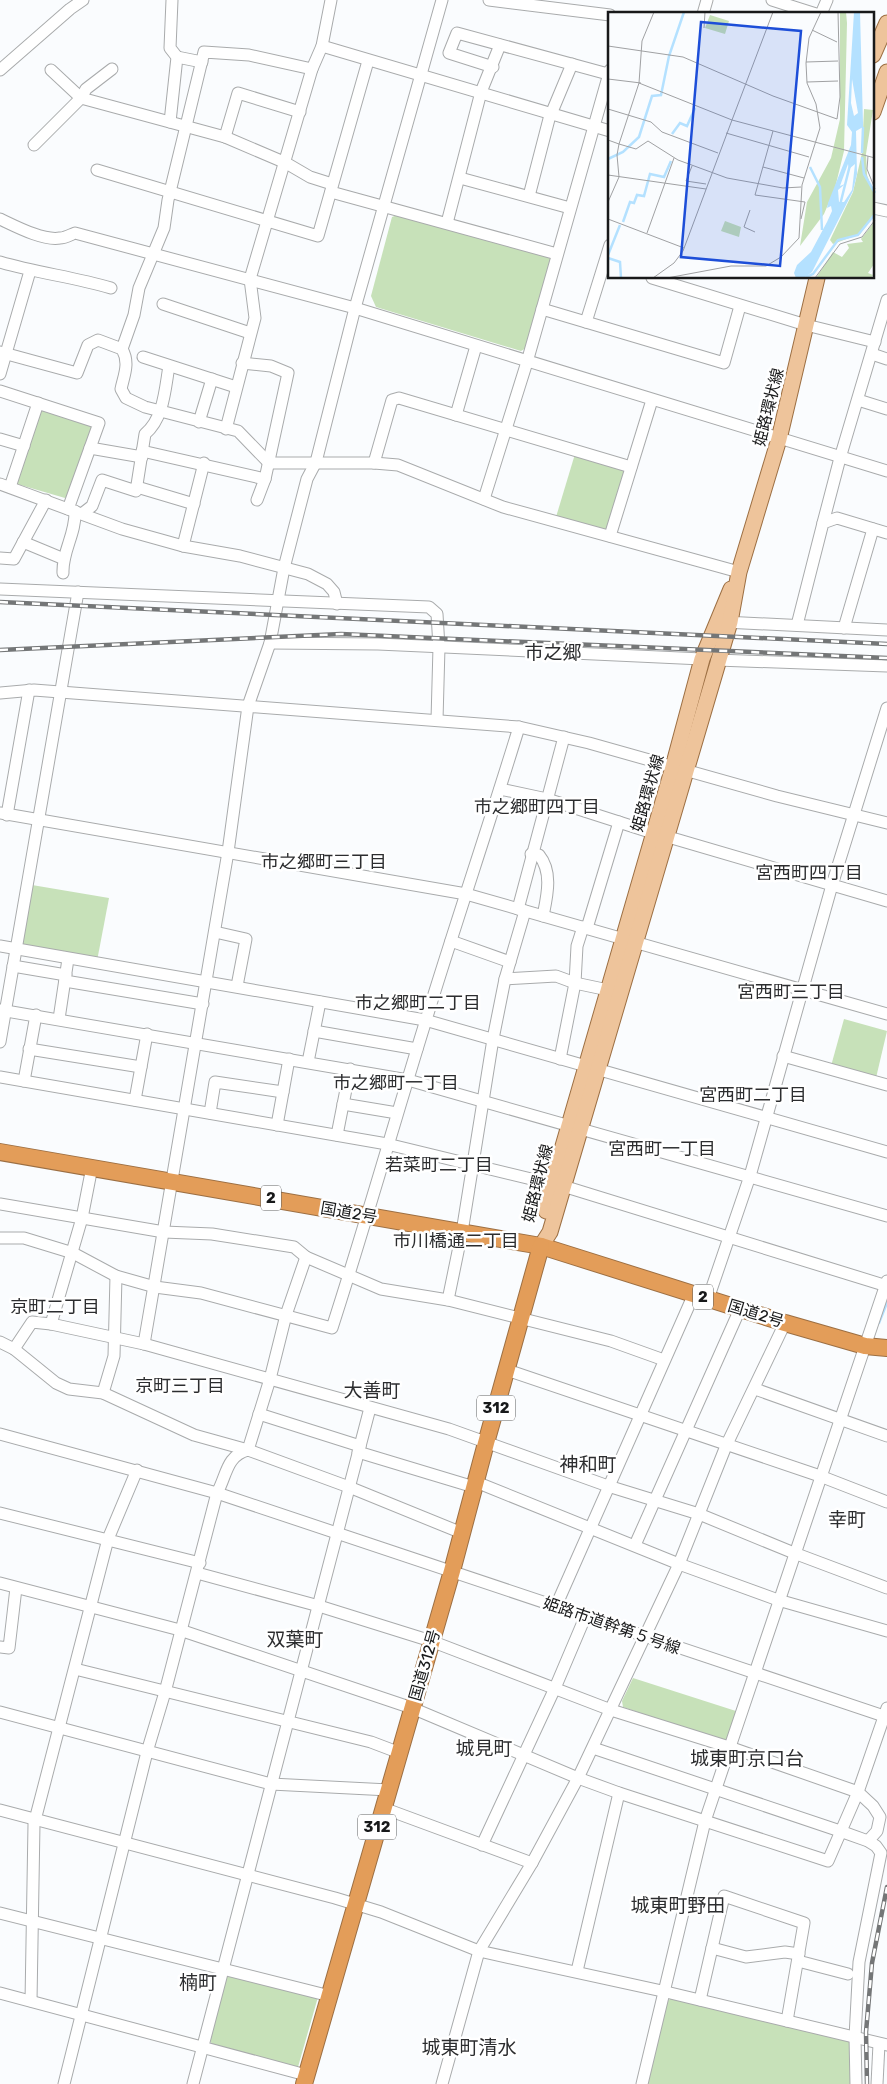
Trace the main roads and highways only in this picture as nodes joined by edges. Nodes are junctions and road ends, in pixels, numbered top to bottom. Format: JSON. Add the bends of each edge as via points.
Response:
{"nodes":[{"id":1,"x":887,"y":23,"type":"edge"},
{"id":2,"x":874,"y":53,"type":"edge"},
{"id":3,"x":887,"y":72,"type":"edge"},
{"id":4,"x":880,"y":89,"type":"edge"},
{"id":5,"x":874,"y":109,"type":"edge"},
{"id":6,"x":817,"y":279,"type":"edge"},
{"id":7,"x":723,"y":622,"type":"junction"},
{"id":8,"x":680,"y":769,"type":"junction"},
{"id":9,"x":629,"y":940,"type":"junction"},
{"id":10,"x":592,"y":1068,"type":"junction"},
{"id":11,"x":0,"y":1152,"type":"edge"},
{"id":12,"x":541,"y":1246,"type":"junction"},
{"id":13,"x":865,"y":1346,"type":"junction"},
{"id":14,"x":887,"y":1348,"type":"edge"},
{"id":15,"x":887,"y":1360,"type":"edge"},
{"id":16,"x":305,"y":2080,"type":"edge"}],
"edges":[{"from":1,"to":2,"type":"main road"},
{"from":3,"to":4,"type":"main road"},
{"from":4,"to":5,"type":"main road"},
{"from":6,"to":7,"type":"main road","name":"姫路環状線","via":[[779,439]]},
{"from":7,"to":8,"type":"main road","name":"姫路環状線","via":[[718,660]]},
{"from":7,"to":8,"type":"main road","name":"姫路環状線","via":[[702,659]]},
{"from":8,"to":9,"type":"main road","name":"姫路環状線"},
{"from":9,"to":10,"type":"main road","name":"姫路環状線"},
{"from":9,"to":10,"type":"main road","name":"姫路環状線","via":[[608,990]]},
{"from":10,"to":12,"type":"main road","name":"姫路環状線","via":[[557,1185],[550,1232]]},
{"from":11,"to":12,"type":"highway","name":"国道2号","number":"2"},
{"from":12,"to":13,"type":"highway","name":"国道2号","number":"2"},
{"from":12,"to":16,"type":"highway","name":"国道312号","number":"312","via":[[452,1571]]},
{"from":13,"to":14,"type":"highway","name":"国道2号","number":"2"},
{"from":13,"to":15,"type":"highway","name":"国道2号","number":"2","via":[[875,1356]]}]}
